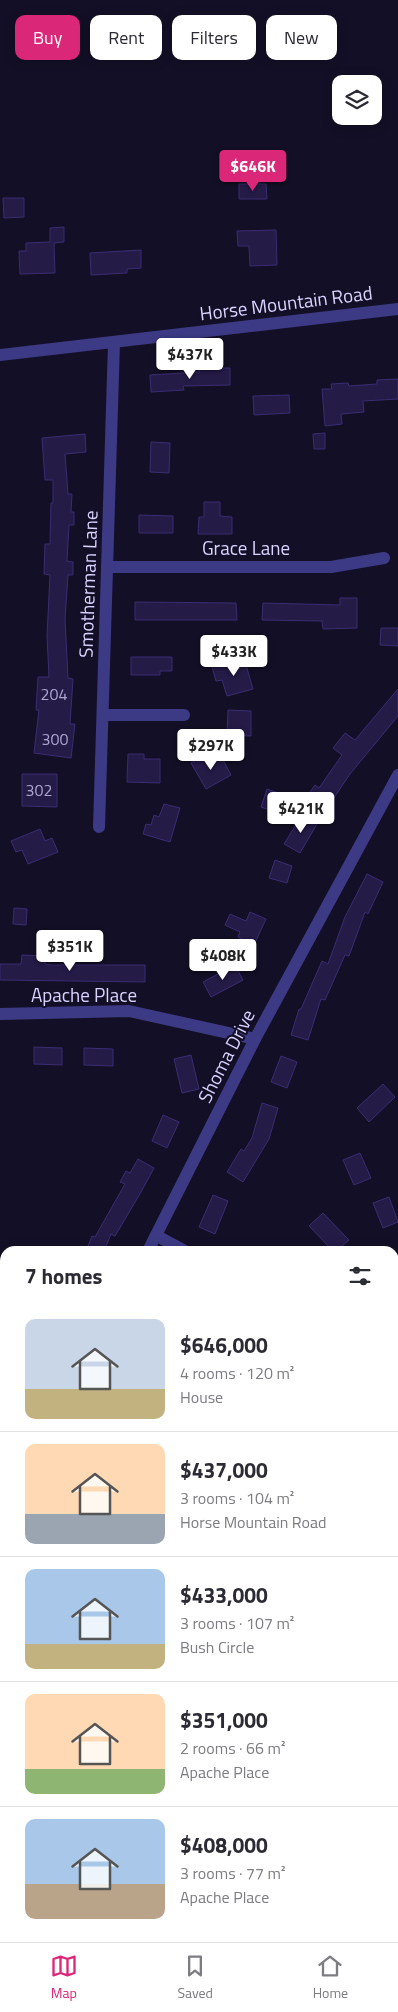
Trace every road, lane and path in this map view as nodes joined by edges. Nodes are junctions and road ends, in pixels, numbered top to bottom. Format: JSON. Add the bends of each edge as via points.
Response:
{"nodes":[{"id":1,"x":398,"y":309,"type":"edge"},
{"id":2,"x":114,"y":343,"type":"junction"},
{"id":3,"x":0,"y":355,"type":"edge"},
{"id":4,"x":384,"y":558,"type":"dead end"},
{"id":5,"x":107,"y":567,"type":"junction"},
{"id":6,"x":103,"y":716,"type":"junction"},
{"id":7,"x":184,"y":716,"type":"dead end"},
{"id":8,"x":398,"y":774,"type":"edge"},
{"id":9,"x":99,"y":826,"type":"dead end"},
{"id":10,"x":0,"y":1014,"type":"edge"},
{"id":11,"x":255,"y":1039,"type":"junction"},
{"id":12,"x":158,"y":1236,"type":"junction"},
{"id":13,"x":151,"y":1246,"type":"edge"},
{"id":14,"x":176,"y":1246,"type":"edge"}],
"edges":[{"from":1,"to":2,"type":"street","name":"Horse Mountain Road"},
{"from":2,"to":3,"type":"street","name":"Horse Mountain Road"},
{"from":2,"to":5,"type":"street","name":"Smotherman Lane"},
{"from":4,"to":5,"type":"street","name":"Grace Lane","via":[[331,568]]},
{"from":5,"to":6,"type":"street","name":"Smotherman Lane"},
{"from":6,"to":7,"type":"street"},
{"from":6,"to":9,"type":"street","name":"Smotherman Lane"},
{"from":8,"to":11,"type":"street","name":"Shoma Drive"},
{"from":10,"to":11,"type":"street","name":"Apache Place","via":[[129,1011]]},
{"from":11,"to":12,"type":"street","name":"Shoma Drive"},
{"from":12,"to":13,"type":"street","name":"Shoma Drive"},
{"from":12,"to":14,"type":"street"}]}
